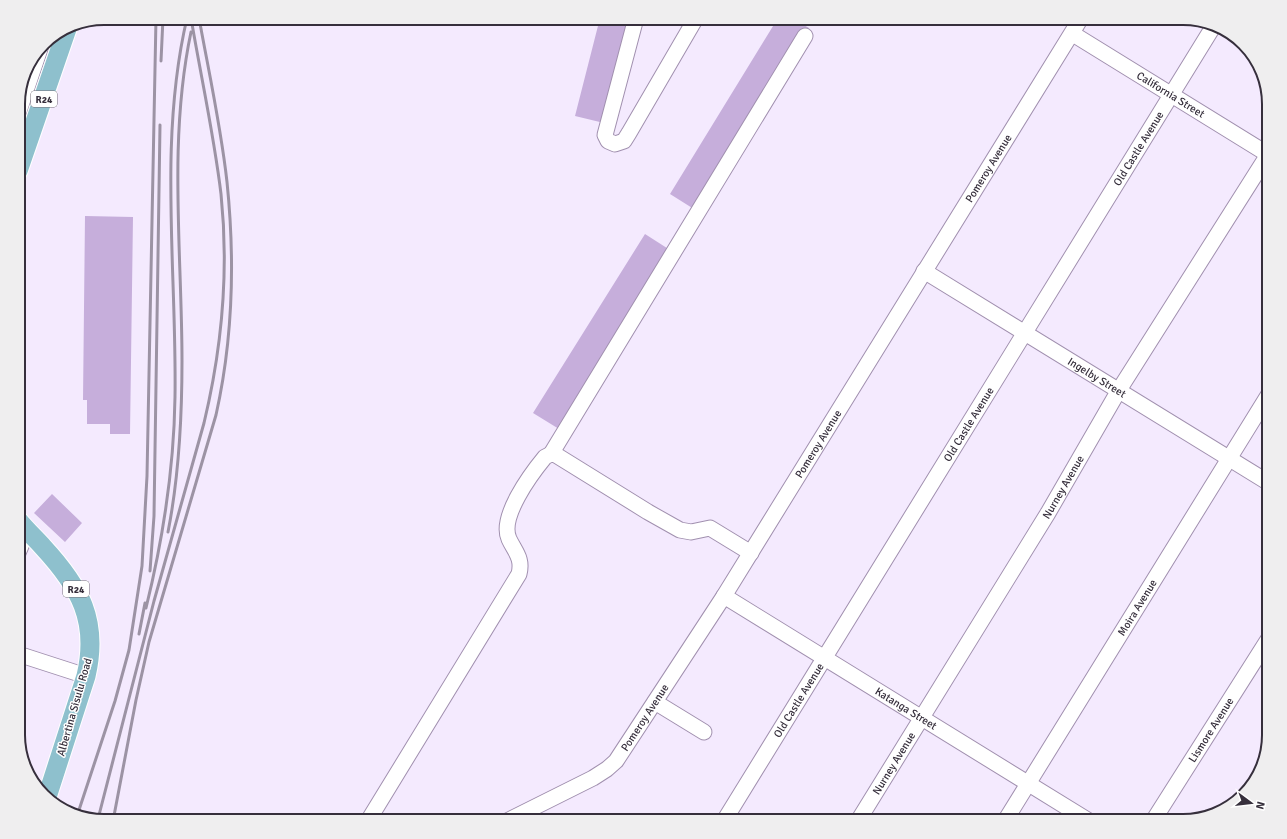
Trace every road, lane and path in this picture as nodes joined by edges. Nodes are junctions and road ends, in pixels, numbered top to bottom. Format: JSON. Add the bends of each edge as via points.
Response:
{"nodes":[{"id":1,"x":634,"y":25,"type":"edge"},
{"id":2,"x":692,"y":25,"type":"edge"},
{"id":3,"x":1078,"y":25,"type":"edge"},
{"id":4,"x":1211,"y":30,"type":"edge"},
{"id":5,"x":1073,"y":34,"type":"junction"},
{"id":6,"x":65,"y":36,"type":"edge"},
{"id":7,"x":805,"y":36,"type":"dead end"},
{"id":8,"x":59,"y":39,"type":"edge"},
{"id":9,"x":34,"y":68,"type":"edge"},
{"id":10,"x":51,"y":79,"type":"junction"},
{"id":11,"x":28,"y":86,"type":"edge"},
{"id":12,"x":1172,"y":95,"type":"junction"},
{"id":13,"x":1262,"y":150,"type":"edge"},
{"id":14,"x":25,"y":151,"type":"edge"},
{"id":15,"x":1262,"y":165,"type":"edge"},
{"id":16,"x":924,"y":271,"type":"junction"},
{"id":17,"x":1026,"y":332,"type":"junction"},
{"id":18,"x":1119,"y":390,"type":"junction"},
{"id":19,"x":1262,"y":406,"type":"edge"},
{"id":20,"x":551,"y":454,"type":"junction"},
{"id":21,"x":1230,"y":459,"type":"junction"},
{"id":22,"x":1262,"y":479,"type":"edge"},
{"id":23,"x":25,"y":528,"type":"edge"},
{"id":24,"x":750,"y":553,"type":"junction"},
{"id":25,"x":724,"y":596,"type":"junction"},
{"id":26,"x":1262,"y":649,"type":"edge"},
{"id":27,"x":25,"y":656,"type":"edge"},
{"id":28,"x":825,"y":657,"type":"junction"},
{"id":29,"x":86,"y":676,"type":"junction"},
{"id":30,"x":655,"y":702,"type":"junction"},
{"id":31,"x":921,"y":718,"type":"junction"},
{"id":32,"x":704,"y":732,"type":"dead end"},
{"id":33,"x":1028,"y":784,"type":"junction"},
{"id":34,"x":49,"y":791,"type":"edge"},
{"id":35,"x":372,"y":814,"type":"edge"},
{"id":36,"x":523,"y":814,"type":"edge"},
{"id":37,"x":728,"y":814,"type":"edge"},
{"id":38,"x":862,"y":814,"type":"edge"},
{"id":39,"x":1009,"y":814,"type":"edge"},
{"id":40,"x":1077,"y":814,"type":"edge"},
{"id":41,"x":1157,"y":814,"type":"edge"}],
"edges":[{"from":1,"to":2,"type":"street","via":[[605,135],[608,141],[615,144],[624,141]]},
{"from":3,"to":5,"type":"street","name":"Pomeroy Avenue"},
{"from":4,"to":12,"type":"street","name":"Old Castle Avenue"},
{"from":5,"to":12,"type":"street","name":"California Street"},
{"from":5,"to":16,"type":"street","name":"Pomeroy Avenue"},
{"from":6,"to":10,"type":"main road","number":"R24"},
{"from":7,"to":20,"type":"street"},
{"from":8,"to":10,"type":"main road"},
{"from":9,"to":11,"type":"street"},
{"from":10,"to":14,"type":"main road","number":"R24"},
{"from":12,"to":13,"type":"street","name":"California Street"},
{"from":12,"to":17,"type":"street","name":"Old Castle Avenue"},
{"from":15,"to":18,"type":"street","name":"Nurney Avenue"},
{"from":16,"to":17,"type":"street","name":"Ingelby Street"},
{"from":16,"to":24,"type":"street","name":"Pomeroy Avenue"},
{"from":17,"to":18,"type":"street","name":"Ingelby Street"},
{"from":17,"to":28,"type":"street","name":"Old Castle Avenue"},
{"from":18,"to":21,"type":"street","name":"Ingelby Street"},
{"from":18,"to":31,"type":"street","name":"Nurney Avenue","via":[[1051,507]]},
{"from":19,"to":21,"type":"street","name":"Moira Avenue"},
{"from":20,"to":24,"type":"street","via":[[680,530],[691,532],[710,528]]},
{"from":20,"to":35,"type":"street","via":[[541,462],[507,519],[508,539],[521,562],[519,574]]},
{"from":21,"to":22,"type":"street","name":"Ingelby Street"},
{"from":21,"to":33,"type":"street","name":"Moira Avenue"},
{"from":23,"to":29,"type":"main road","name":"Albertina Sisulu Road","number":"R24","via":[[63,570],[83,602],[91,635]]},
{"from":24,"to":25,"type":"street","name":"Pomeroy Avenue"},
{"from":25,"to":28,"type":"street","name":"Katanga Street"},
{"from":25,"to":30,"type":"street","name":"Pomeroy Avenue"},
{"from":26,"to":41,"type":"street","name":"Lismore Avenue"},
{"from":27,"to":29,"type":"street"},
{"from":28,"to":31,"type":"street","name":"Katanga Street"},
{"from":28,"to":37,"type":"street","name":"Old Castle Avenue"},
{"from":29,"to":34,"type":"main road","name":"Albertina Sisulu Road","number":"R24"},
{"from":30,"to":32,"type":"street"},
{"from":30,"to":36,"type":"street","name":"Pomeroy Avenue","via":[[616,761],[607,769]]},
{"from":31,"to":33,"type":"street","name":"Katanga Street"},
{"from":31,"to":38,"type":"street","name":"Nurney Avenue"},
{"from":33,"to":39,"type":"street","name":"Moira Avenue"},
{"from":33,"to":40,"type":"street","name":"Katanga Street"}]}
